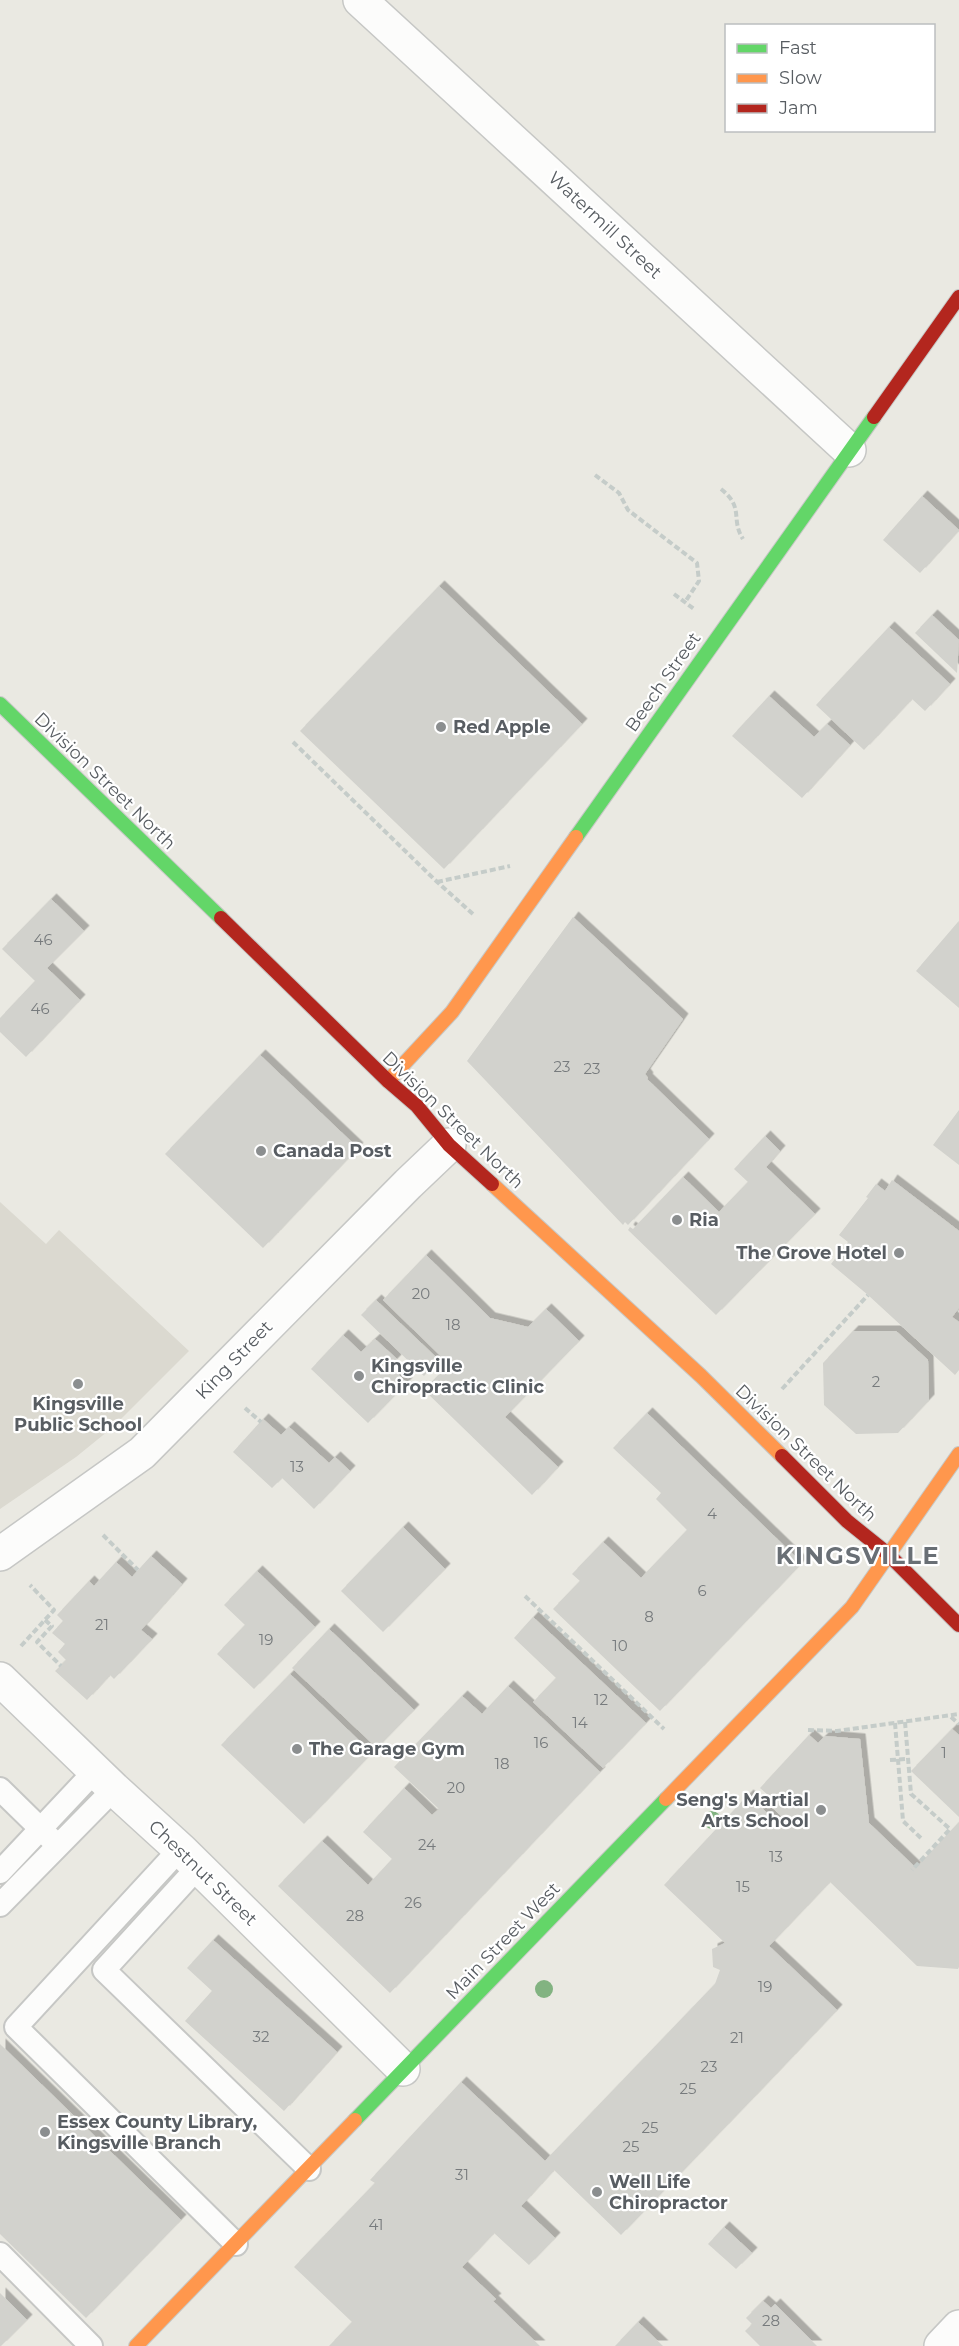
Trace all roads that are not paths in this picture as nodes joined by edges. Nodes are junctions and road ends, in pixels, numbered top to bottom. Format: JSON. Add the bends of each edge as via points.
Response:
{"nodes":[{"id":1,"x":360,"y":0,"type":"edge"},
{"id":2,"x":959,"y":297,"type":"edge"},
{"id":3,"x":849,"y":450,"type":"junction"},
{"id":4,"x":0,"y":704,"type":"edge"},
{"id":5,"x":388,"y":1082,"type":"junction"},
{"id":6,"x":449,"y":1145,"type":"junction"},
{"id":7,"x":959,"y":1454,"type":"edge"},
{"id":8,"x":0,"y":1554,"type":"edge"},
{"id":9,"x":888,"y":1554,"type":"junction"},
{"id":10,"x":959,"y":1625,"type":"edge"},
{"id":11,"x":0,"y":1680,"type":"edge"},
{"id":12,"x":104,"y":1780,"type":"junction"},
{"id":13,"x":0,"y":1789,"type":"edge"},
{"id":14,"x":41,"y":1829,"type":"junction"},
{"id":15,"x":58,"y":1845,"type":"junction"},
{"id":16,"x":189,"y":1858,"type":"junction"},
{"id":17,"x":0,"y":1872,"type":"edge"},
{"id":18,"x":0,"y":1905,"type":"edge"},
{"id":19,"x":8,"y":2028,"type":"edge"},
{"id":20,"x":403,"y":2069,"type":"junction"},
{"id":21,"x":309,"y":2169,"type":"junction"},
{"id":22,"x":236,"y":2244,"type":"junction"},
{"id":23,"x":0,"y":2254,"type":"edge"},
{"id":24,"x":959,"y":2327,"type":"edge"},
{"id":25,"x":91,"y":2346,"type":"edge"},
{"id":26,"x":136,"y":2346,"type":"edge"},
{"id":27,"x":941,"y":2346,"type":"edge"}],
"edges":[{"from":1,"to":3,"type":"street","name":"Watermill Street"},
{"from":2,"to":3,"type":"main road","name":"Beech Street"},
{"from":3,"to":5,"type":"main road","name":"Beech Street","via":[[452,1012]]},
{"from":4,"to":5,"type":"main road","name":"Division Street North"},
{"from":5,"to":6,"type":"main road","name":"Division Street North","via":[[417,1106]]},
{"from":6,"to":8,"type":"street","name":"King Street","via":[[142,1453]]},
{"from":6,"to":9,"type":"main road","name":"Division Street North","via":[[701,1376],[847,1521]]},
{"from":7,"to":9,"type":"main road","name":"Main Street West"},
{"from":9,"to":10,"type":"main road","name":"Division Street North"},
{"from":9,"to":20,"type":"main road","name":"Main Street West","via":[[852,1607]]},
{"from":11,"to":12,"type":"street","name":"Chestnut Street"},
{"from":12,"to":14,"type":"lane"},
{"from":12,"to":15,"type":"lane"},
{"from":12,"to":16,"type":"street","name":"Chestnut Street"},
{"from":13,"to":14,"type":"lane"},
{"from":14,"to":15,"type":"lane"},
{"from":14,"to":17,"type":"lane"},
{"from":15,"to":18,"type":"lane"},
{"from":16,"to":19,"type":"lane"},
{"from":16,"to":20,"type":"street","name":"Chestnut Street"},
{"from":16,"to":21,"type":"lane","via":[[104,1970]]},
{"from":19,"to":22,"type":"lane"},
{"from":20,"to":21,"type":"main road","name":"Main Street West"},
{"from":21,"to":22,"type":"main road","name":"Main Street West"},
{"from":22,"to":26,"type":"main road","name":"Main Street West"},
{"from":23,"to":25,"type":"lane"},
{"from":24,"to":27,"type":"street"}]}
